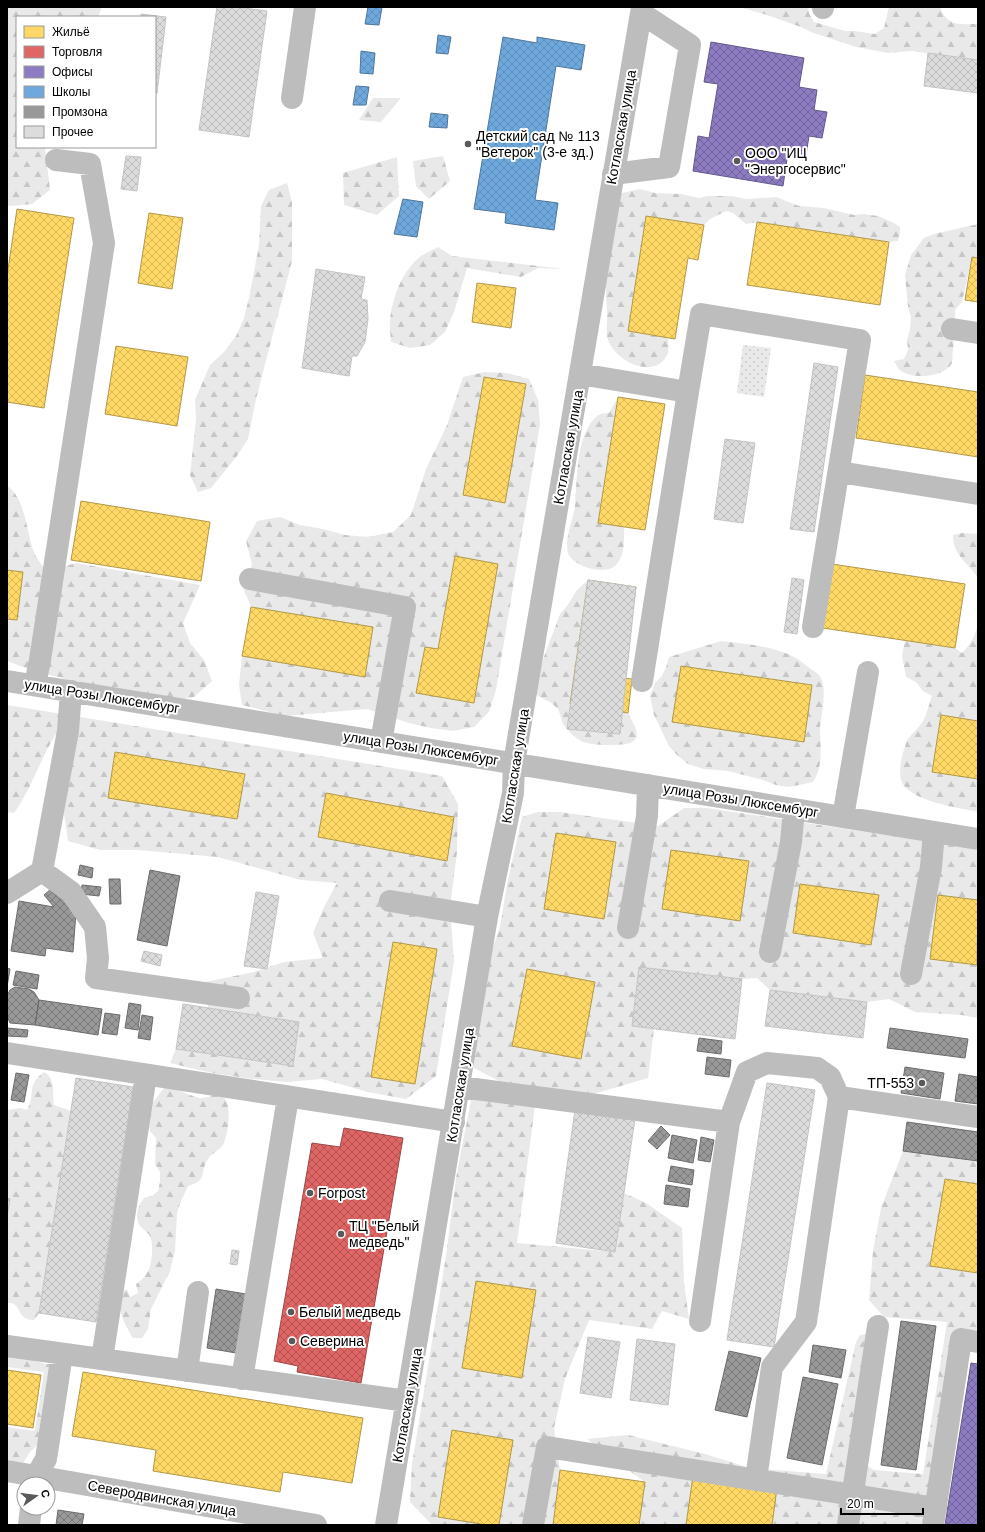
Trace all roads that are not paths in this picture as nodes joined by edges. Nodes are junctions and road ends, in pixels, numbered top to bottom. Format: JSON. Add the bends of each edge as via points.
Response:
{"nodes":[{"id":1,"x":305,"y":7,"type":"edge"},
{"id":2,"x":641,"y":10,"type":"edge"},
{"id":3,"x":292,"y":98,"type":"dead end"},
{"id":4,"x":56,"y":160,"type":"dead end"},
{"id":5,"x":613,"y":174,"type":"junction"},
{"id":6,"x":952,"y":329,"type":"dead end"},
{"id":7,"x":978,"y":333,"type":"edge"},
{"id":8,"x":580,"y":374,"type":"junction"},
{"id":9,"x":688,"y":392,"type":"junction"},
{"id":10,"x":839,"y":472,"type":"junction"},
{"id":11,"x":978,"y":494,"type":"edge"},
{"id":12,"x":250,"y":579,"type":"dead end"},
{"id":13,"x":813,"y":626,"type":"dead end"},
{"id":14,"x":868,"y":672,"type":"dead end"},
{"id":15,"x":7,"y":681,"type":"edge"},
{"id":16,"x":642,"y":681,"type":"dead end"},
{"id":17,"x":35,"y":685,"type":"junction"},
{"id":18,"x":71,"y":691,"type":"junction"},
{"id":19,"x":381,"y":742,"type":"junction"},
{"id":20,"x":514,"y":763,"type":"junction"},
{"id":21,"x":648,"y":785,"type":"junction"},
{"id":22,"x":794,"y":809,"type":"junction"},
{"id":23,"x":843,"y":817,"type":"junction"},
{"id":24,"x":934,"y":832,"type":"junction"},
{"id":25,"x":978,"y":839,"type":"edge"},
{"id":26,"x":42,"y":871,"type":"junction"},
{"id":27,"x":7,"y":893,"type":"edge"},
{"id":28,"x":390,"y":901,"type":"dead end"},
{"id":29,"x":487,"y":917,"type":"junction"},
{"id":30,"x":628,"y":928,"type":"dead end"},
{"id":31,"x":770,"y":952,"type":"dead end"},
{"id":32,"x":911,"y":974,"type":"dead end"},
{"id":33,"x":239,"y":998,"type":"dead end"},
{"id":34,"x":7,"y":1054,"type":"edge"},
{"id":35,"x":146,"y":1075,"type":"junction"},
{"id":36,"x":460,"y":1086,"type":"junction"},
{"id":37,"x":288,"y":1096,"type":"junction"},
{"id":38,"x":839,"y":1097,"type":"junction"},
{"id":39,"x":978,"y":1117,"type":"edge"},
{"id":40,"x":454,"y":1122,"type":"junction"},
{"id":41,"x":728,"y":1122,"type":"junction"},
{"id":42,"x":198,"y":1292,"type":"dead end"},
{"id":43,"x":700,"y":1321,"type":"dead end"},
{"id":44,"x":878,"y":1326,"type":"dead end"},
{"id":45,"x":978,"y":1342,"type":"edge"},
{"id":46,"x":7,"y":1346,"type":"edge"},
{"id":47,"x":62,"y":1354,"type":"junction"},
{"id":48,"x":102,"y":1359,"type":"junction"},
{"id":49,"x":187,"y":1371,"type":"junction"},
{"id":50,"x":242,"y":1378,"type":"junction"},
{"id":51,"x":407,"y":1401,"type":"junction"},
{"id":52,"x":7,"y":1471,"type":"edge"},
{"id":53,"x":23,"y":1476,"type":"edge"},
{"id":54,"x":37,"y":1476,"type":"edge"},
{"id":55,"x":756,"y":1479,"type":"junction"},
{"id":56,"x":56,"y":1483,"type":"edge"},
{"id":57,"x":852,"y":1495,"type":"junction"},
{"id":58,"x":934,"y":1516,"type":"edge"},
{"id":59,"x":316,"y":1525,"type":"edge"},
{"id":60,"x":386,"y":1525,"type":"edge"},
{"id":61,"x":533,"y":1525,"type":"edge"},
{"id":62,"x":848,"y":1525,"type":"edge"}],
"edges":[{"from":1,"to":3,"type":"street"},
{"from":2,"to":5,"type":"street","name":"Котласская улица"},
{"from":2,"to":5,"type":"street","via":[[690,45],[669,167]]},
{"from":4,"to":17,"type":"street","via":[[90,164],[104,243]]},
{"from":5,"to":8,"type":"street","name":"Котласская улица"},
{"from":6,"to":7,"type":"street"},
{"from":8,"to":9,"type":"street"},
{"from":8,"to":20,"type":"street","name":"Котласская улица"},
{"from":9,"to":10,"type":"street","via":[[701,314],[860,340]]},
{"from":9,"to":16,"type":"street"},
{"from":10,"to":11,"type":"street"},
{"from":10,"to":13,"type":"street"},
{"from":12,"to":19,"type":"street","via":[[404,607]]},
{"from":14,"to":23,"type":"street"},
{"from":15,"to":17,"type":"street","name":"улица Розы Люксембург"},
{"from":17,"to":18,"type":"street","name":"улица Розы Люксембург"},
{"from":18,"to":19,"type":"street","name":"улица Розы Люксембург"},
{"from":18,"to":26,"type":"street","via":[[68,730]]},
{"from":19,"to":20,"type":"street","name":"улица Розы Люксембург"},
{"from":20,"to":21,"type":"street","name":"улица Розы Люксембург"},
{"from":20,"to":29,"type":"street","name":"Котласская улица","via":[[513,793]]},
{"from":21,"to":22,"type":"street","name":"улица Розы Люксембург"},
{"from":21,"to":30,"type":"street","via":[[647,816]]},
{"from":22,"to":23,"type":"street","name":"улица Розы Люксембург"},
{"from":22,"to":31,"type":"street","via":[[791,842]]},
{"from":23,"to":24,"type":"street","name":"улица Розы Люксембург"},
{"from":24,"to":25,"type":"street","name":"улица Розы Люксембург"},
{"from":24,"to":32,"type":"street","via":[[931,867]]},
{"from":26,"to":27,"type":"street"},
{"from":26,"to":33,"type":"street","via":[[71,892],[95,927],[98,958],[96,978]]},
{"from":28,"to":29,"type":"street"},
{"from":29,"to":36,"type":"street","name":"Котласская улица"},
{"from":34,"to":35,"type":"street"},
{"from":35,"to":37,"type":"street"},
{"from":35,"to":48,"type":"street"},
{"from":36,"to":40,"type":"street","name":"Котласская улица"},
{"from":36,"to":41,"type":"street"},
{"from":37,"to":40,"type":"street"},
{"from":37,"to":50,"type":"street"},
{"from":38,"to":39,"type":"street"},
{"from":38,"to":41,"type":"street","via":[[830,1077],[817,1068],[768,1063],[747,1072]]},
{"from":38,"to":55,"type":"street","via":[[806,1322],[772,1367]]},
{"from":40,"to":51,"type":"street","name":"Котласская улица"},
{"from":41,"to":43,"type":"street"},
{"from":42,"to":49,"type":"street"},
{"from":44,"to":57,"type":"street"},
{"from":45,"to":58,"type":"street","via":[[961,1339]]},
{"from":46,"to":47,"type":"street"},
{"from":47,"to":48,"type":"street"},
{"from":47,"to":54,"type":"street","via":[[46,1459]]},
{"from":48,"to":49,"type":"street"},
{"from":49,"to":50,"type":"street"},
{"from":50,"to":51,"type":"street"},
{"from":51,"to":60,"type":"street","name":"Котласская улица"},
{"from":52,"to":53,"type":"street","name":"Северодвинская улица"},
{"from":55,"to":57,"type":"street"},
{"from":55,"to":61,"type":"street","via":[[547,1446]]},
{"from":56,"to":59,"type":"street","name":"Северодвинская улица"},
{"from":57,"to":58,"type":"street"},
{"from":57,"to":62,"type":"street"}]}
